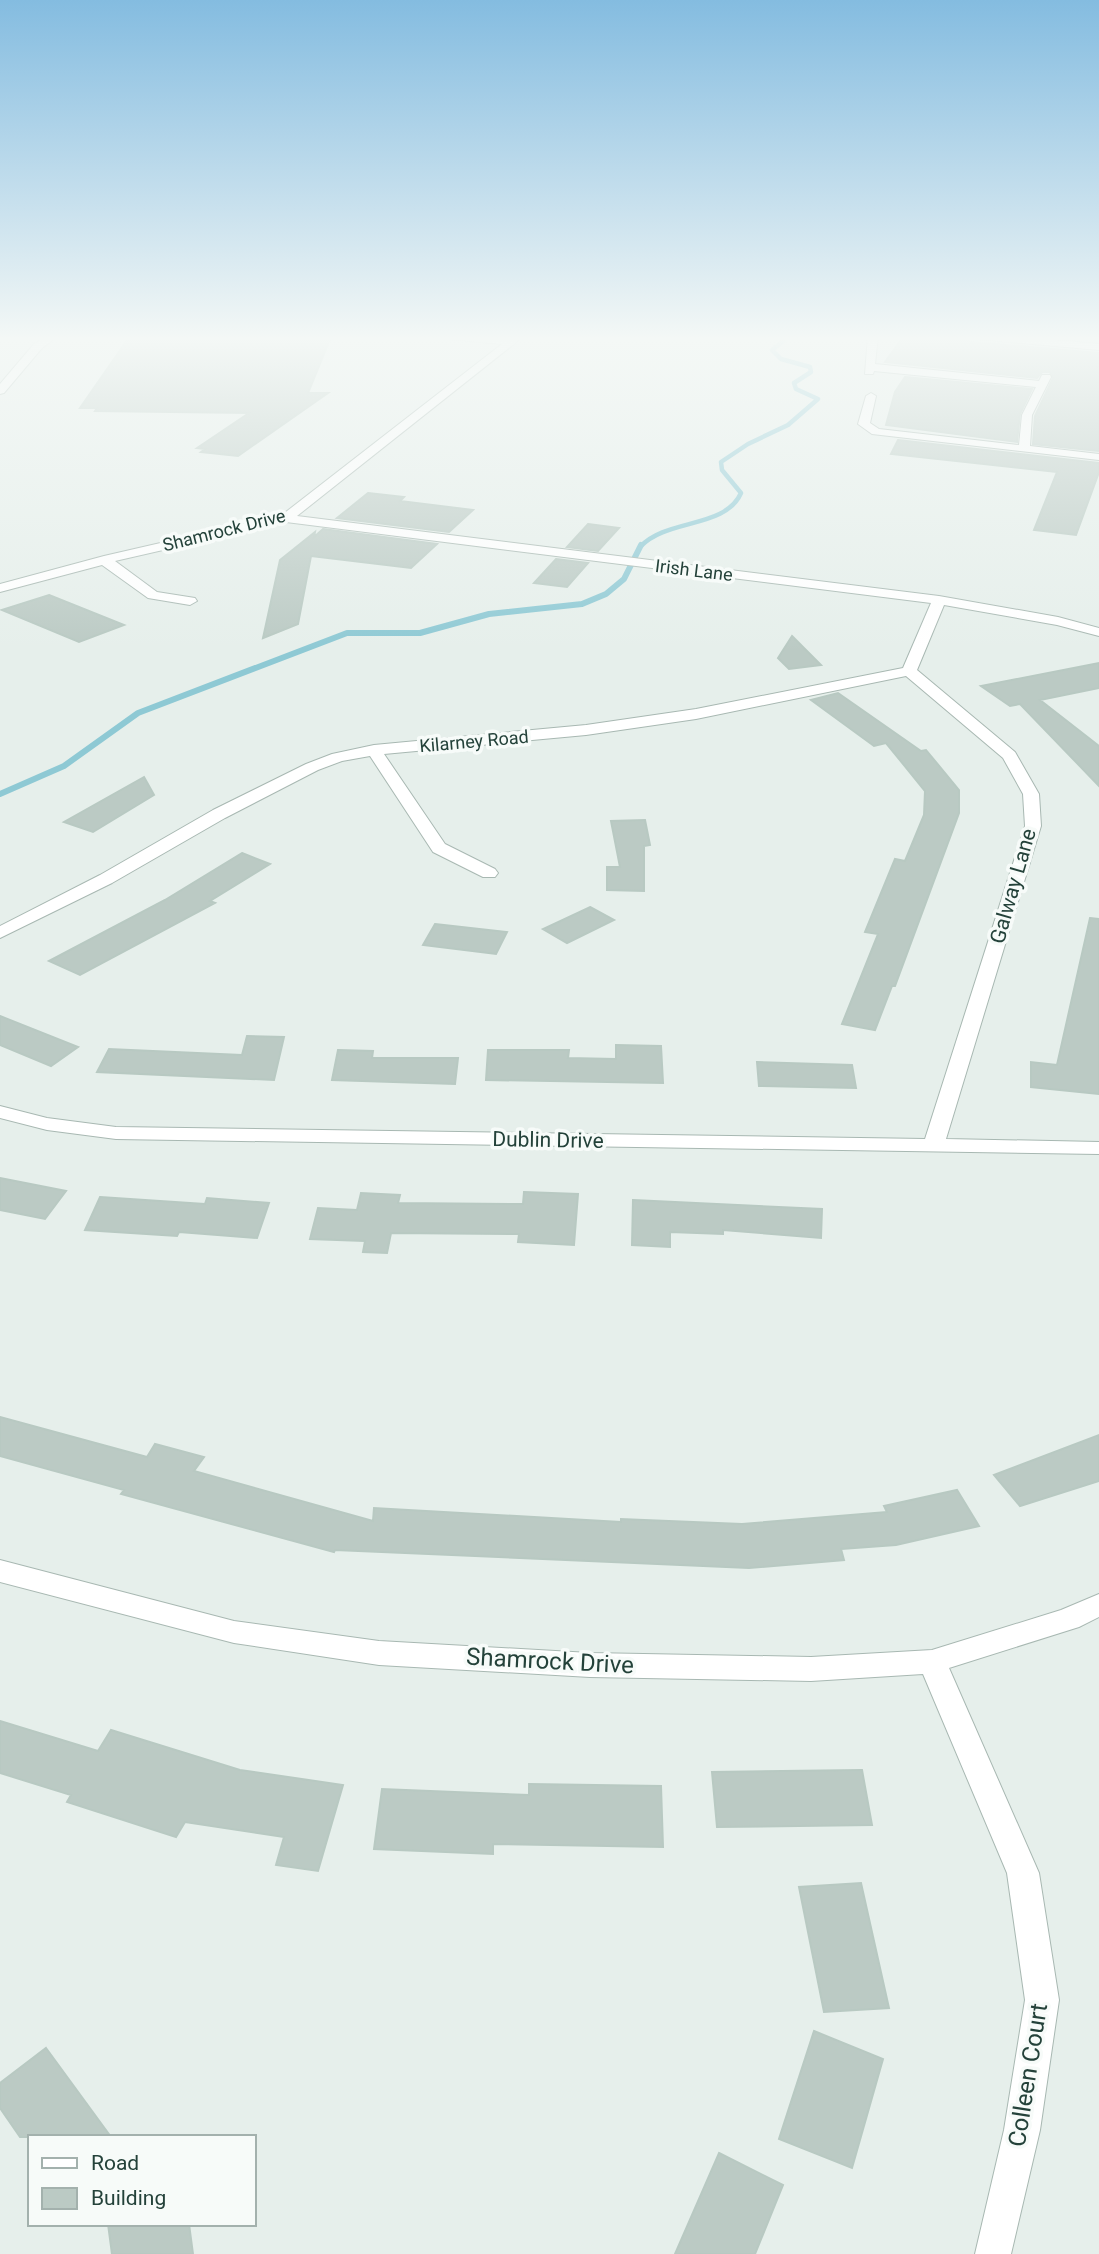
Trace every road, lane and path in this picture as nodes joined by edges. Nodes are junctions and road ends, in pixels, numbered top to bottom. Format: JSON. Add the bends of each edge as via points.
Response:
{"nodes":[{"id":1,"x":384,"y":441,"type":"edge"},
{"id":2,"x":956,"y":441,"type":"edge"},
{"id":3,"x":1025,"y":441,"type":"edge"},
{"id":4,"x":1024,"y":449,"type":"junction"},
{"id":5,"x":1099,"y":457,"type":"edge"},
{"id":6,"x":286,"y":518,"type":"junction"},
{"id":7,"x":104,"y":559,"type":"junction"},
{"id":8,"x":0,"y":588,"type":"edge"},
{"id":9,"x":939,"y":600,"type":"junction"},
{"id":10,"x":190,"y":601,"type":"dead end"},
{"id":11,"x":1099,"y":632,"type":"edge"},
{"id":12,"x":909,"y":671,"type":"junction"},
{"id":13,"x":374,"y":750,"type":"junction"},
{"id":14,"x":489,"y":873,"type":"dead end"},
{"id":15,"x":0,"y":933,"type":"edge"},
{"id":16,"x":0,"y":1112,"type":"edge"},
{"id":17,"x":934,"y":1144,"type":"junction"},
{"id":18,"x":1099,"y":1148,"type":"edge"},
{"id":19,"x":0,"y":1571,"type":"edge"},
{"id":20,"x":1099,"y":1605,"type":"edge"},
{"id":21,"x":932,"y":1662,"type":"junction"},
{"id":22,"x":993,"y":2254,"type":"edge"}],
"edges":[{"from":1,"to":6,"type":"street","name":"Shamrock Drive"},
{"from":2,"to":4,"type":"street"},
{"from":3,"to":4,"type":"street"},
{"from":4,"to":5,"type":"street"},
{"from":6,"to":7,"type":"street","name":"Shamrock Drive"},
{"from":6,"to":9,"type":"street","name":"Irish Lane"},
{"from":7,"to":8,"type":"street","name":"Shamrock Drive"},
{"from":7,"to":10,"type":"street","via":[[153,595]]},
{"from":9,"to":11,"type":"street","name":"Irish Lane"},
{"from":9,"to":12,"type":"street"},
{"from":12,"to":13,"type":"street","name":"Kilarney Road","via":[[600,729]]},
{"from":12,"to":17,"type":"street","name":"Galway Lane","via":[[1009,755],[1031,794],[1033,826]]},
{"from":13,"to":14,"type":"street","via":[[439,848]]},
{"from":13,"to":15,"type":"street","name":"Kilarney Road","via":[[312,767]]},
{"from":16,"to":17,"type":"street","name":"Dublin Drive","via":[[116,1133]]},
{"from":17,"to":18,"type":"street","name":"Dublin Drive"},
{"from":19,"to":21,"type":"street","name":"Shamrock Drive","via":[[234,1632],[379,1653],[590,1665],[811,1669]]},
{"from":20,"to":21,"type":"street","name":"Shamrock Drive","via":[[1069,1619]]},
{"from":21,"to":22,"type":"street","name":"Colleen Court","via":[[1023,1873],[1042,2000],[1022,2130]]}]}
